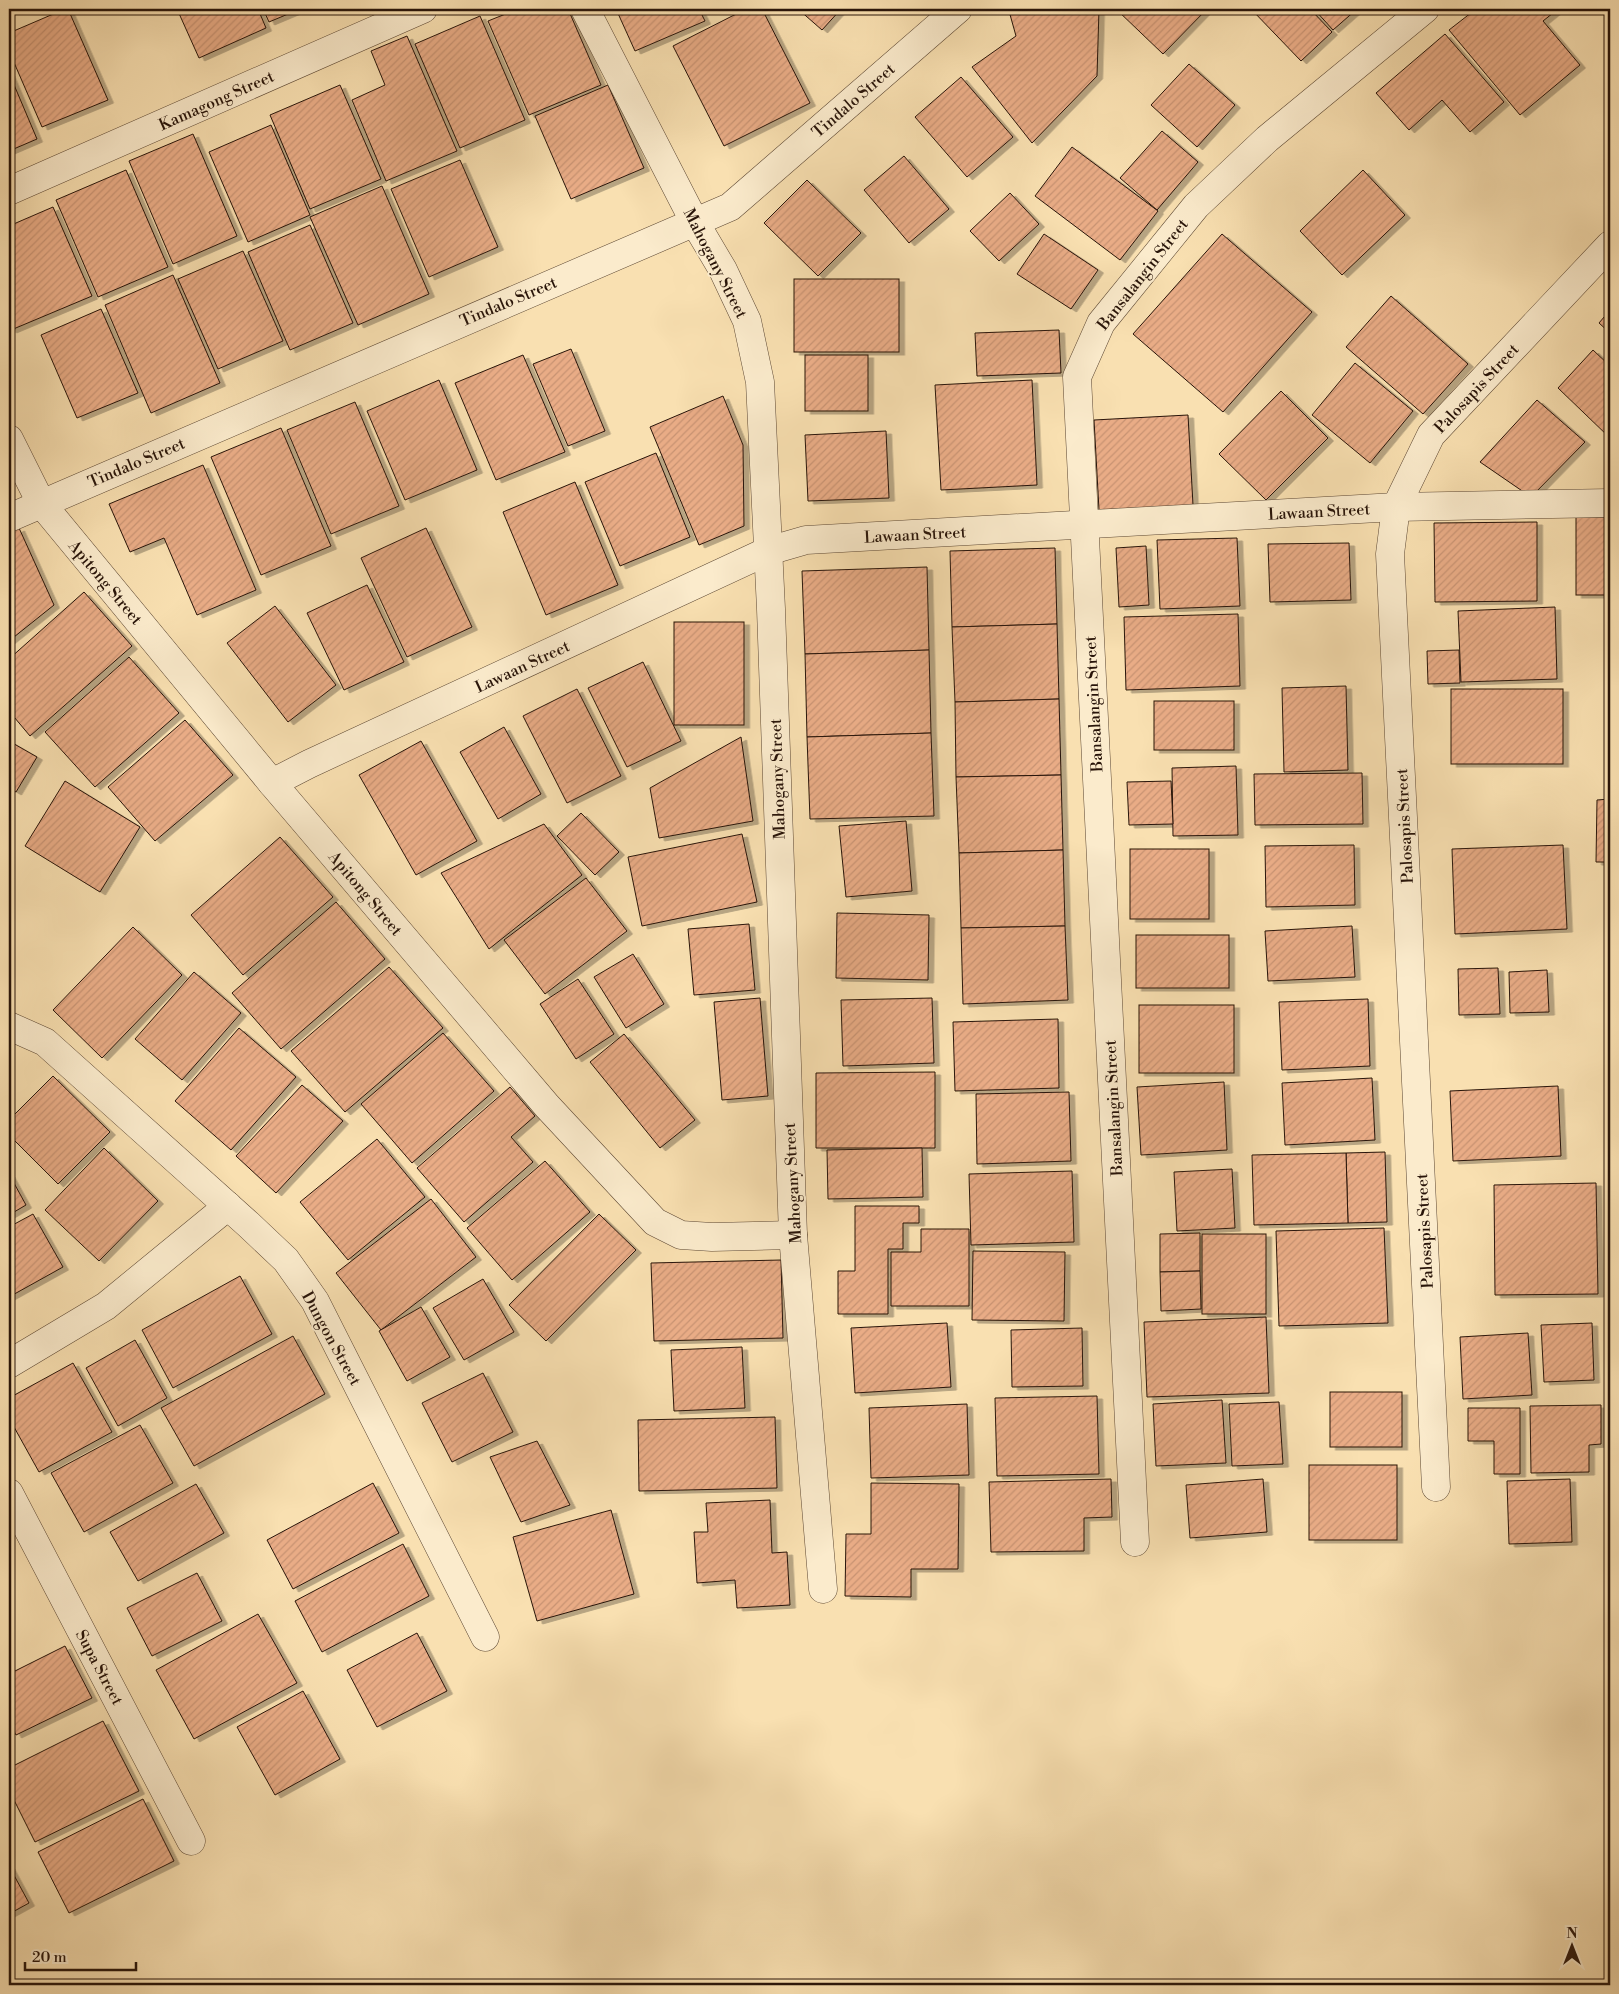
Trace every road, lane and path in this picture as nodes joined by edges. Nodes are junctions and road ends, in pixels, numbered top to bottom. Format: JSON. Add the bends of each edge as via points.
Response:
{"nodes":[{"id":1,"x":423,"y":9,"type":"edge"},
{"id":2,"x":585,"y":9,"type":"edge"},
{"id":3,"x":958,"y":9,"type":"edge"},
{"id":4,"x":1425,"y":9,"type":"edge"},
{"id":5,"x":9,"y":191,"type":"edge"},
{"id":6,"x":694,"y":221,"type":"junction"},
{"id":7,"x":1610,"y":245,"type":"edge"},
{"id":8,"x":9,"y":439,"type":"edge"},
{"id":9,"x":41,"y":503,"type":"junction"},
{"id":10,"x":1610,"y":503,"type":"edge"},
{"id":11,"x":1396,"y":507,"type":"junction"},
{"id":12,"x":9,"y":518,"type":"edge"},
{"id":13,"x":1084,"y":525,"type":"junction"},
{"id":14,"x":768,"y":551,"type":"junction"},
{"id":15,"x":272,"y":783,"type":"junction"},
{"id":16,"x":9,"y":1026,"type":"edge"},
{"id":17,"x":228,"y":1206,"type":"junction"},
{"id":18,"x":793,"y":1235,"type":"junction"},
{"id":19,"x":9,"y":1364,"type":"edge"},
{"id":20,"x":1436,"y":1487,"type":"dead end"},
{"id":21,"x":9,"y":1493,"type":"edge"},
{"id":22,"x":1135,"y":1542,"type":"dead end"},
{"id":23,"x":823,"y":1589,"type":"dead end"},
{"id":24,"x":485,"y":1636,"type":"dead end"},
{"id":25,"x":191,"y":1841,"type":"dead end"}],
"edges":[{"from":1,"to":5,"type":"street","name":"Kamagong Street"},
{"from":2,"to":6,"type":"street","name":"Mahogany Street"},
{"from":3,"to":6,"type":"street","name":"Tindalo Street","via":[[730,207]]},
{"from":4,"to":13,"type":"street","name":"Bansalangin Street","via":[[1267,139],[1196,206],[1101,323],[1077,377]]},
{"from":6,"to":9,"type":"street","name":"Tindalo Street"},
{"from":6,"to":14,"type":"street","name":"Mahogany Street","via":[[723,270],[747,322],[760,382]]},
{"from":7,"to":11,"type":"street","name":"Palosapis Street","via":[[1431,435]]},
{"from":8,"to":9,"type":"street","name":"Apitong Street"},
{"from":9,"to":12,"type":"street","name":"Tindalo Street"},
{"from":9,"to":15,"type":"street","name":"Apitong Street"},
{"from":10,"to":11,"type":"street","name":"Lawaan Street"},
{"from":11,"to":13,"type":"street","name":"Lawaan Street"},
{"from":11,"to":20,"type":"street","name":"Palosapis Street","via":[[1390,554]]},
{"from":13,"to":14,"type":"street","name":"Lawaan Street","via":[[806,540]]},
{"from":13,"to":22,"type":"street","name":"Bansalangin Street"},
{"from":14,"to":15,"type":"street","name":"Lawaan Street"},
{"from":14,"to":18,"type":"street","name":"Mahogany Street"},
{"from":15,"to":18,"type":"street","name":"Apitong Street","via":[[547,1106],[655,1222],[681,1235]]},
{"from":16,"to":17,"type":"street","name":"Dungon Street","via":[[45,1042]]},
{"from":17,"to":19,"type":"street","via":[[106,1306]]},
{"from":17,"to":24,"type":"street","name":"Dungon Street","via":[[286,1260],[315,1301]]},
{"from":18,"to":23,"type":"street","name":"Mahogany Street"},
{"from":21,"to":25,"type":"street","name":"Supa Street"}]}
